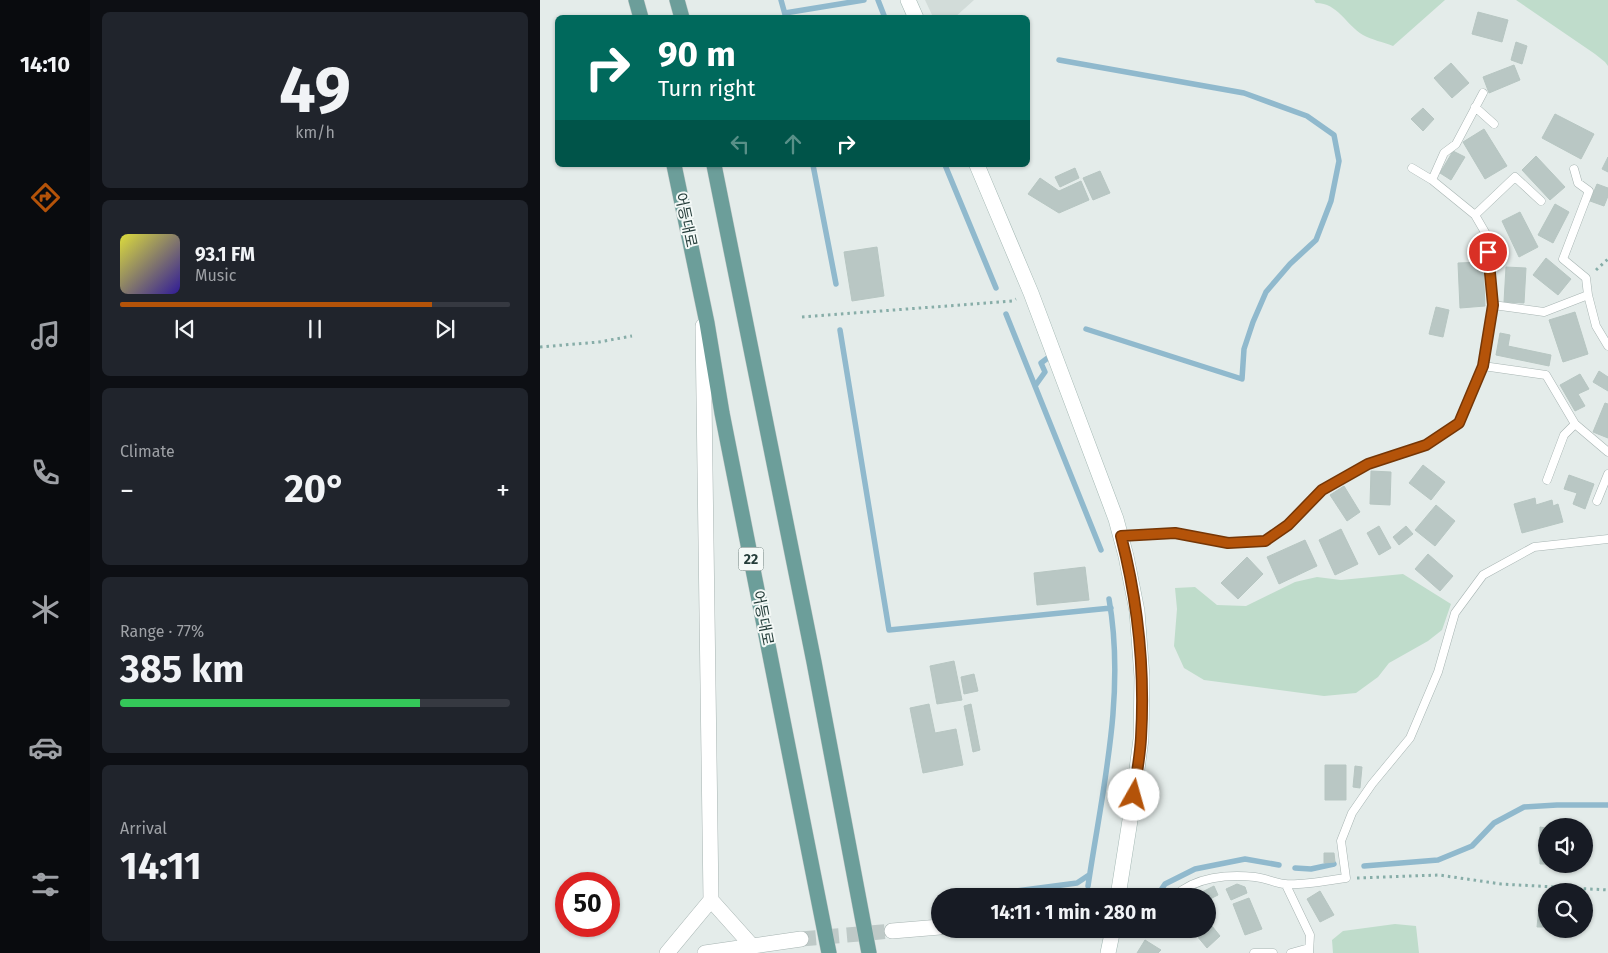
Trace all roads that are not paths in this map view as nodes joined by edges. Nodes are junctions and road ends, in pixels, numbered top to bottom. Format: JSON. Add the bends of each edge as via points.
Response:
{"nodes":[{"id":1,"x":636,"y":0,"type":"edge"},
{"id":2,"x":677,"y":0,"type":"edge"},
{"id":3,"x":908,"y":0,"type":"edge"},
{"id":4,"x":639,"y":15,"type":"edge"},
{"id":5,"x":681,"y":15,"type":"edge"},
{"id":6,"x":915,"y":15,"type":"edge"},
{"id":7,"x":1483,"y":93,"type":"dead end"},
{"id":8,"x":1476,"y":107,"type":"junction"},
{"id":9,"x":1494,"y":124,"type":"dead end"},
{"id":10,"x":674,"y":167,"type":"edge"},
{"id":11,"x":714,"y":167,"type":"edge"},
{"id":12,"x":978,"y":167,"type":"edge"},
{"id":13,"x":1412,"y":168,"type":"dead end"},
{"id":14,"x":1574,"y":169,"type":"dead end"},
{"id":15,"x":1432,"y":180,"type":"junction"},
{"id":16,"x":1541,"y":201,"type":"dead end"},
{"id":17,"x":1475,"y":215,"type":"junction"},
{"id":18,"x":1588,"y":295,"type":"junction"},
{"id":19,"x":702,"y":299,"type":"junction"},
{"id":20,"x":1493,"y":305,"type":"junction"},
{"id":21,"x":1608,"y":346,"type":"edge"},
{"id":22,"x":1483,"y":366,"type":"junction"},
{"id":23,"x":1575,"y":424,"type":"junction"},
{"id":24,"x":1608,"y":452,"type":"edge"},
{"id":25,"x":1608,"y":474,"type":"edge"},
{"id":26,"x":1547,"y":480,"type":"dead end"},
{"id":27,"x":1598,"y":501,"type":"dead end"},
{"id":28,"x":1121,"y":536,"type":"junction"},
{"id":29,"x":1608,"y":539,"type":"edge"},
{"id":30,"x":1286,"y":885,"type":"junction"},
{"id":31,"x":1119,"y":888,"type":"edge"},
{"id":32,"x":1187,"y":888,"type":"edge"},
{"id":33,"x":711,"y":900,"type":"junction"},
{"id":34,"x":931,"y":928,"type":"edge"},
{"id":35,"x":892,"y":931,"type":"tunnel mouth"},
{"id":36,"x":1111,"y":938,"type":"edge"},
{"id":37,"x":801,"y":939,"type":"tunnel mouth"},
{"id":38,"x":753,"y":947,"type":"junction"},
{"id":39,"x":1309,"y":950,"type":"edge"},
{"id":40,"x":667,"y":953,"type":"edge"},
{"id":41,"x":705,"y":953,"type":"edge"},
{"id":42,"x":829,"y":953,"type":"edge"},
{"id":43,"x":869,"y":953,"type":"edge"},
{"id":44,"x":1108,"y":953,"type":"edge"},
{"id":45,"x":1254,"y":953,"type":"edge"},
{"id":46,"x":1273,"y":953,"type":"edge"},
{"id":47,"x":1290,"y":953,"type":"edge"}],
"edges":[{"from":1,"to":4,"type":"main road"},
{"from":2,"to":5,"type":"main road"},
{"from":3,"to":6,"type":"street"},
{"from":7,"to":8,"type":"lane"},
{"from":8,"to":9,"type":"lane"},
{"from":8,"to":15,"type":"lane","via":[[1456,144],[1444,153]]},
{"from":10,"to":19,"type":"main road","name":"어등대로","number":"22"},
{"from":11,"to":43,"type":"main road"},
{"from":12,"to":28,"type":"street","via":[[1031,293]]},
{"from":13,"to":15,"type":"lane"},
{"from":14,"to":18,"type":"lane","via":[[1578,183],[1589,191],[1563,259],[1586,278]]},
{"from":15,"to":17,"type":"lane"},
{"from":16,"to":17,"type":"lane","via":[[1515,178]]},
{"from":17,"to":20,"type":"lane","via":[[1486,234]]},
{"from":18,"to":20,"type":"lane","via":[[1544,312]]},
{"from":18,"to":21,"type":"lane","via":[[1596,326]]},
{"from":19,"to":33,"type":"street"},
{"from":19,"to":42,"type":"main road","name":"어등대로","number":"22"},
{"from":20,"to":22,"type":"lane"},
{"from":22,"to":23,"type":"lane","via":[[1546,375]]},
{"from":22,"to":28,"type":"lane","via":[[1459,423],[1426,445],[1368,464],[1322,490],[1288,525],[1265,541],[1228,543],[1175,533]]},
{"from":23,"to":24,"type":"lane"},
{"from":23,"to":26,"type":"lane","via":[[1564,435]]},
{"from":25,"to":27,"type":"lane"},
{"from":28,"to":31,"type":"street","via":[[1137,611],[1142,677],[1141,739]]},
{"from":29,"to":30,"type":"lane","via":[[1534,547],[1484,575],[1455,613],[1438,672],[1410,738],[1352,813],[1341,841],[1346,878]]},
{"from":30,"to":32,"type":"lane","via":[[1256,877],[1220,876]]},
{"from":30,"to":39,"type":"lane","via":[[1310,935]]},
{"from":33,"to":38,"type":"street"},
{"from":33,"to":40,"type":"street"},
{"from":34,"to":35,"type":"street"},
{"from":36,"to":44,"type":"street"},
{"from":37,"to":38,"type":"street"},
{"from":38,"to":41,"type":"street"},
{"from":39,"to":47,"type":"lane"},
{"from":45,"to":46,"type":"lane"}]}
